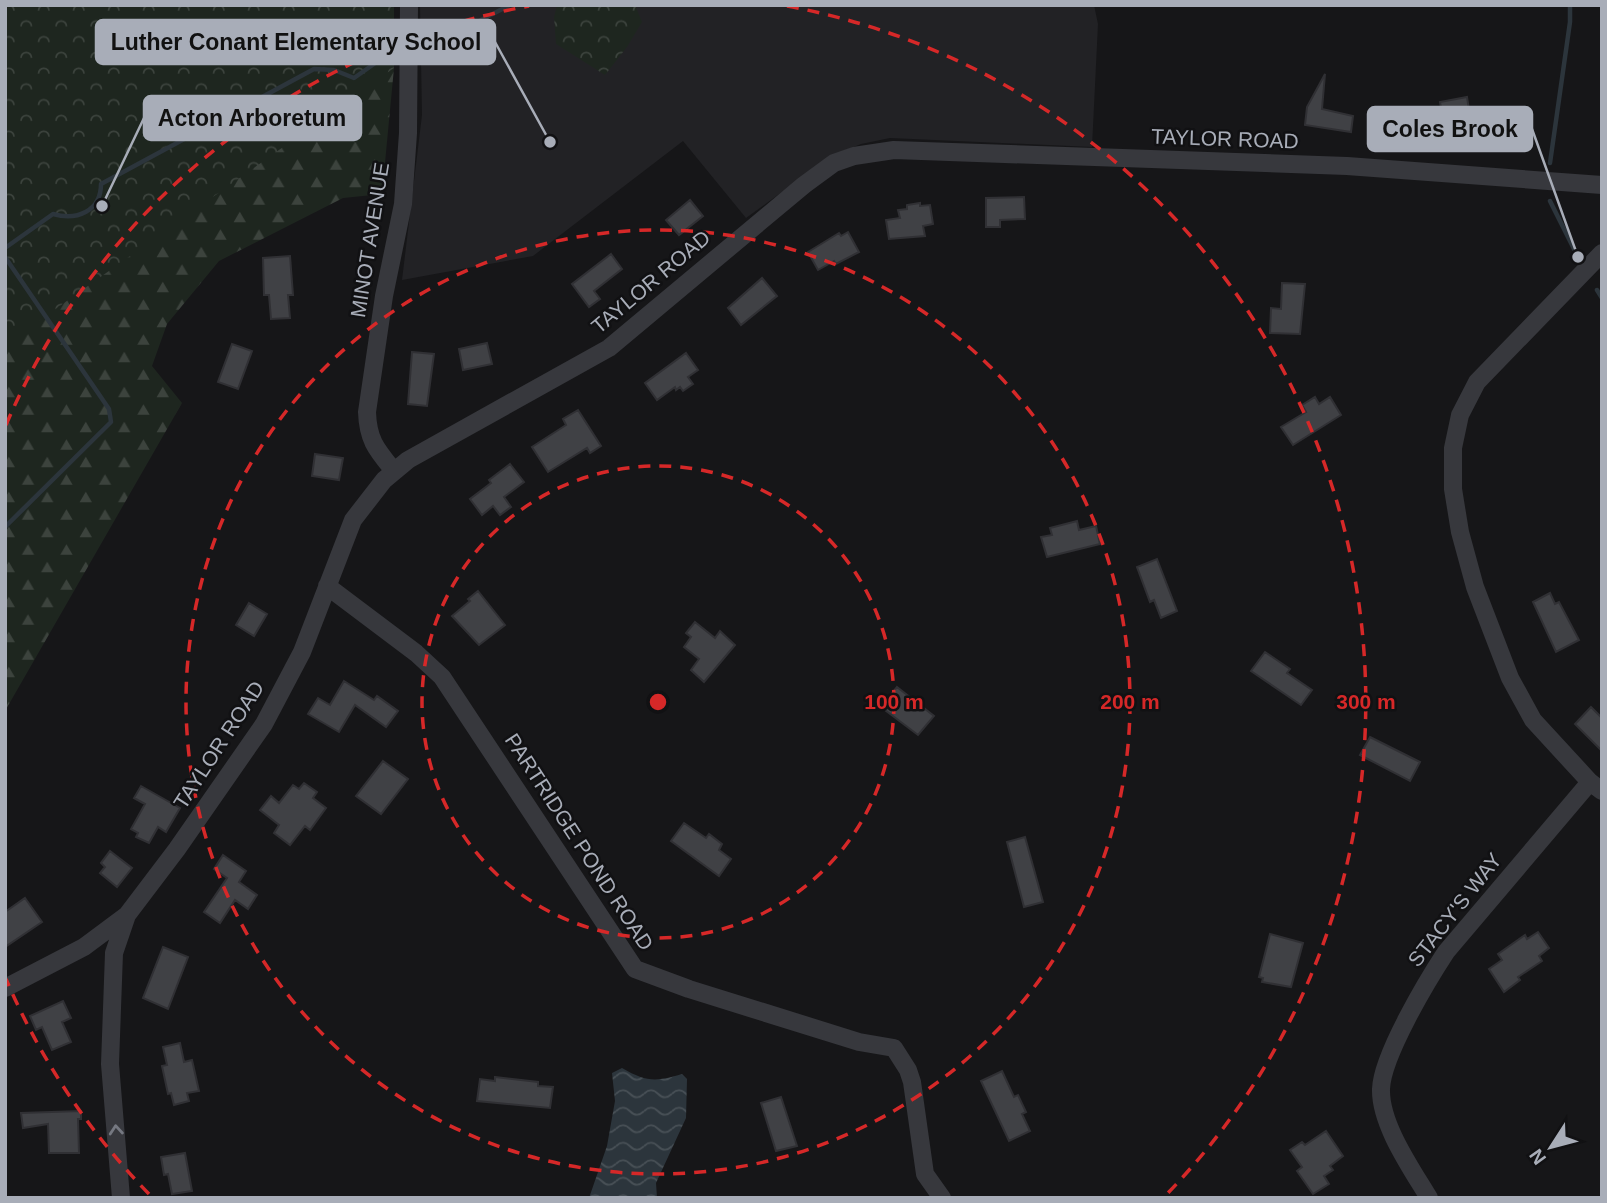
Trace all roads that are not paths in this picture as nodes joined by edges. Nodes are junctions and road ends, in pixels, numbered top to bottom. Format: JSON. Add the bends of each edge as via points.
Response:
{"nodes":[{"id":1,"x":409,"y":5,"type":"edge"},
{"id":2,"x":1602,"y":185,"type":"edge"},
{"id":3,"x":1602,"y":253,"type":"edge"},
{"id":4,"x":394,"y":471,"type":"junction"},
{"id":5,"x":327,"y":586,"type":"junction"},
{"id":6,"x":1596,"y":786,"type":"edge"},
{"id":7,"x":127,"y":915,"type":"junction"},
{"id":8,"x":5,"y":988,"type":"edge"},
{"id":9,"x":121,"y":1198,"type":"edge"},
{"id":10,"x":942,"y":1198,"type":"edge"},
{"id":11,"x":1429,"y":1198,"type":"edge"}],
"edges":[{"from":1,"to":4,"type":"street","name":"MINOT AVENUE","via":[[408,133],[402,204],[368,412],[374,447]]},
{"from":2,"to":4,"type":"street","name":"TAYLOR ROAD","via":[[1347,166],[894,150],[854,156],[834,163],[804,185],[610,348]]},
{"from":3,"to":6,"type":"street","via":[[1477,382],[1460,415],[1453,448],[1460,532],[1475,587],[1510,678],[1533,720]]},
{"from":4,"to":5,"type":"street","name":"TAYLOR ROAD","via":[[353,520]]},
{"from":5,"to":7,"type":"street","name":"TAYLOR ROAD","via":[[302,652],[264,724]]},
{"from":5,"to":10,"type":"street","name":"PARTRIDGE POND ROAD","via":[[442,677],[635,969],[859,1042],[894,1048],[912,1082],[925,1174]]},
{"from":6,"to":11,"type":"street","name":"STACY'S WAY","via":[[1446,952],[1393,1051],[1383,1077],[1383,1104],[1398,1143]]},
{"from":7,"to":8,"type":"street","name":"TAYLOR ROAD","via":[[84,947]]},
{"from":9,"to":7,"type":"street","one_way":true,"via":[[110,1064],[114,953]]}]}
